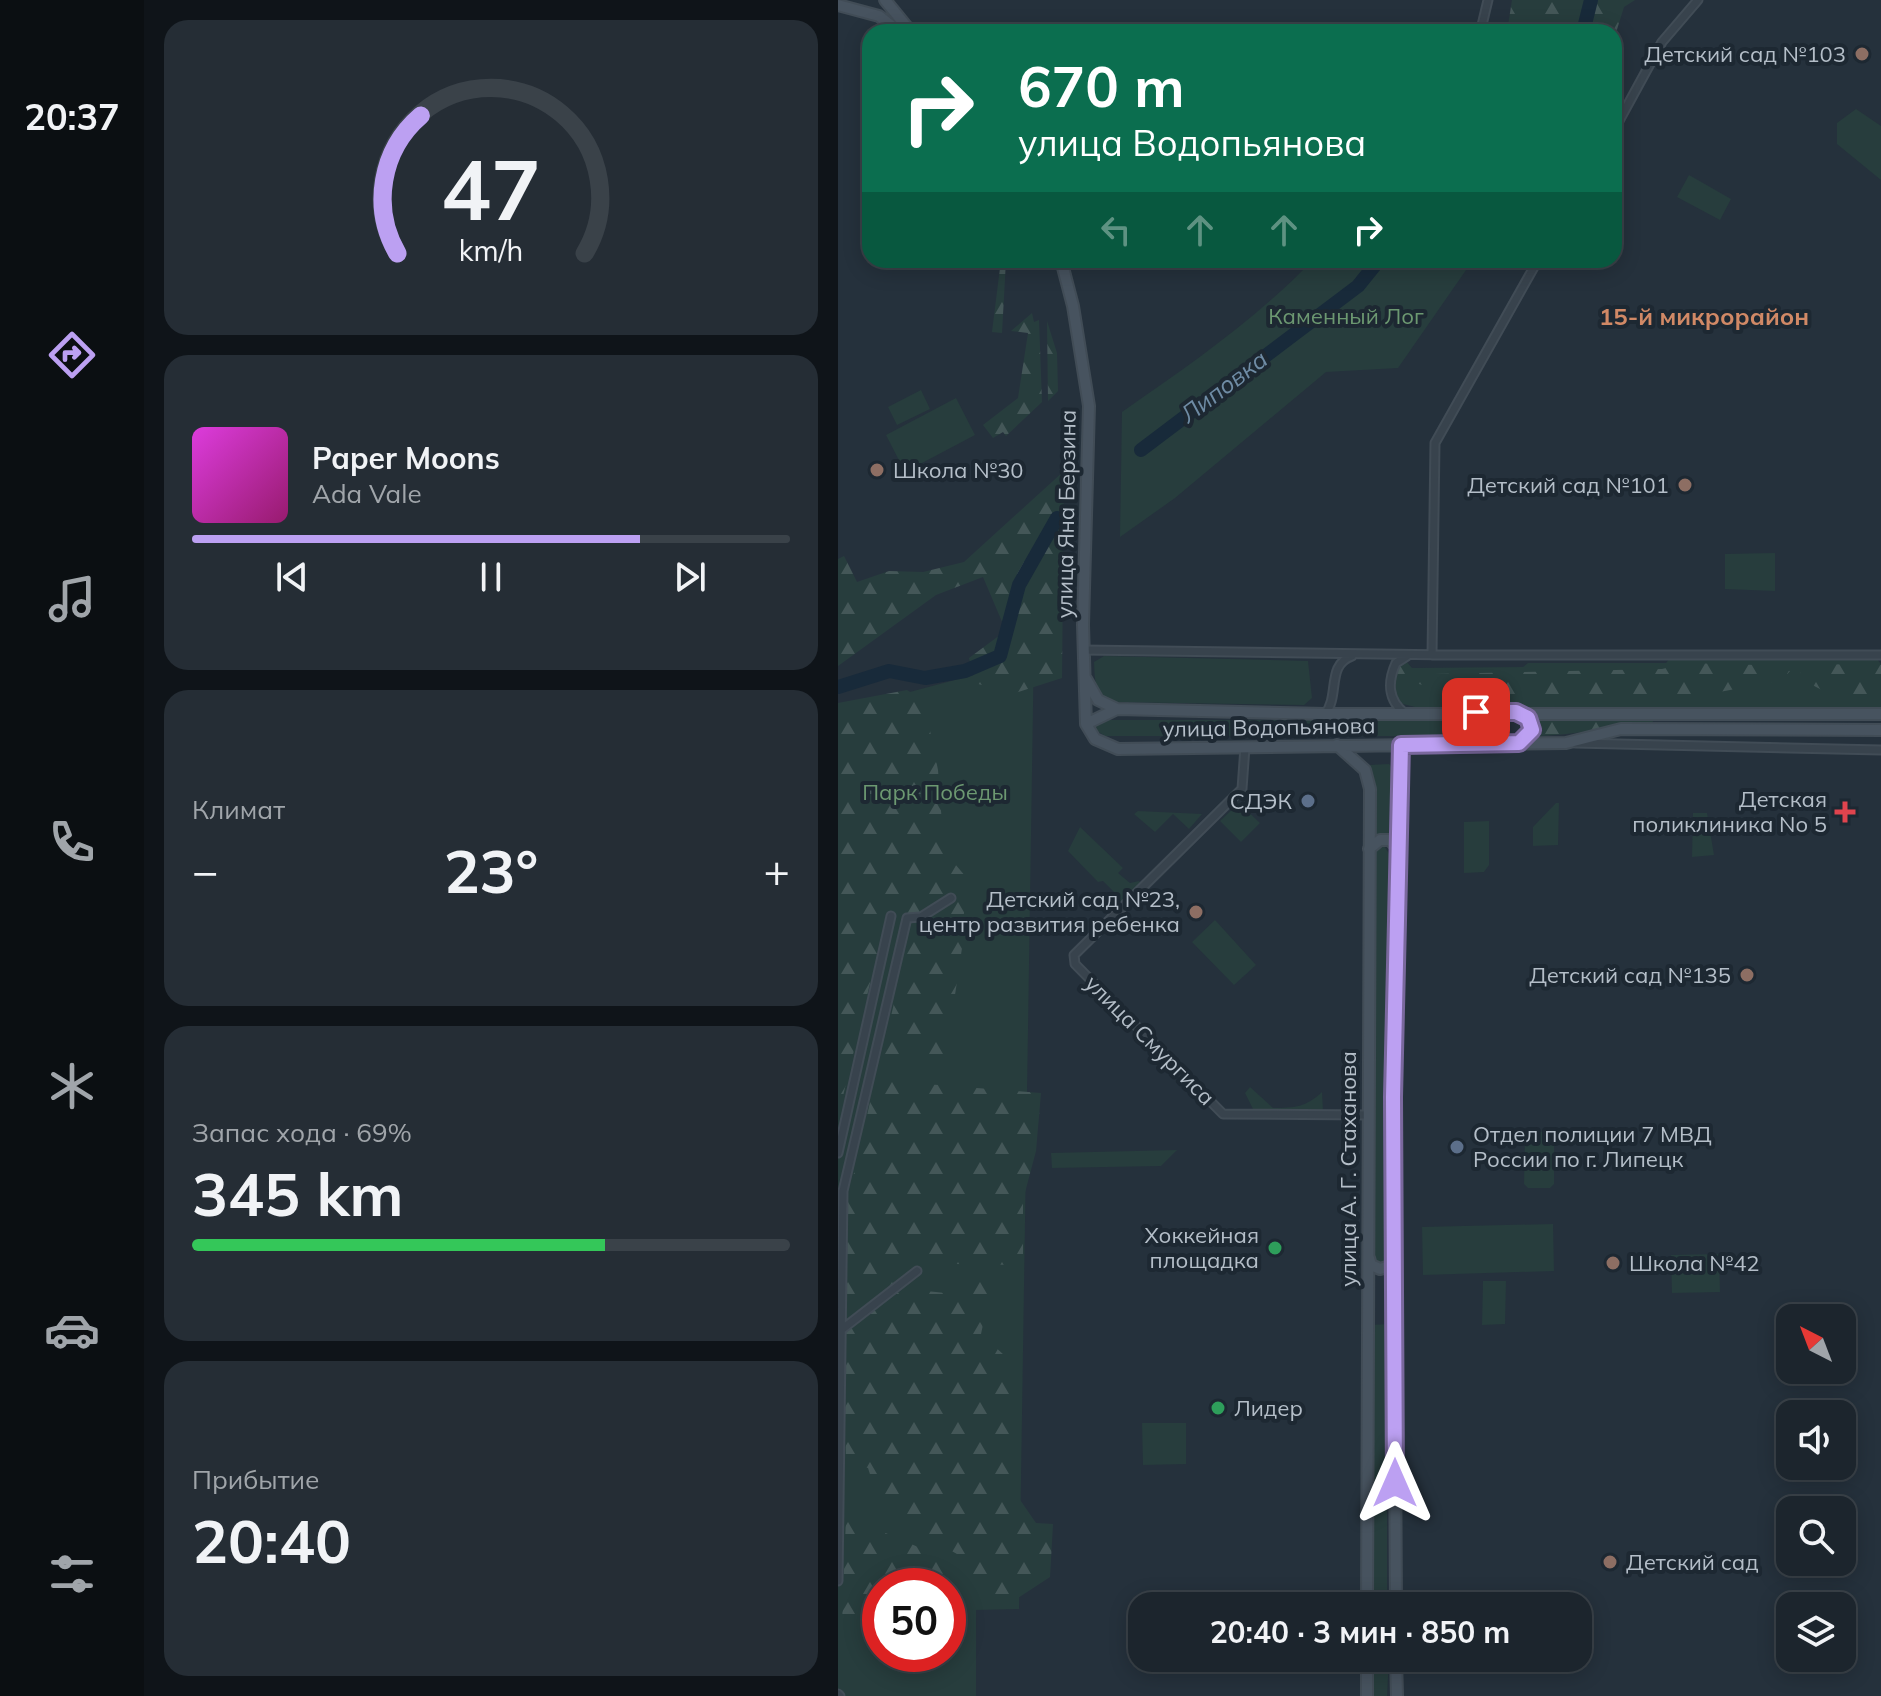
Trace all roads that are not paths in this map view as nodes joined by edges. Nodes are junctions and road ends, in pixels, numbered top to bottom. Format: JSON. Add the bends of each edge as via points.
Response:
{"nodes":[{"id":1,"x":885,"y":0,"type":"edge"},
{"id":2,"x":1488,"y":0,"type":"edge"},
{"id":3,"x":1698,"y":0,"type":"edge"},
{"id":4,"x":838,"y":4,"type":"edge"},
{"id":5,"x":850,"y":4,"type":"edge"},
{"id":6,"x":895,"y":14,"type":"junction"},
{"id":7,"x":889,"y":24,"type":"edge"},
{"id":8,"x":904,"y":24,"type":"edge"},
{"id":9,"x":1482,"y":24,"type":"edge"},
{"id":10,"x":1622,"y":115,"type":"edge"},
{"id":11,"x":1063,"y":268,"type":"edge"},
{"id":12,"x":1533,"y":268,"type":"edge"},
{"id":13,"x":1083,"y":650,"type":"junction"},
{"id":14,"x":1358,"y":655,"type":"junction"},
{"id":15,"x":1409,"y":655,"type":"junction"},
{"id":16,"x":1432,"y":655,"type":"junction"},
{"id":17,"x":1881,"y":655,"type":"edge"},
{"id":18,"x":1083,"y":673,"type":"junction"},
{"id":19,"x":1117,"y":709,"type":"junction"},
{"id":20,"x":1516,"y":712,"type":"junction"},
{"id":21,"x":1404,"y":713,"type":"junction"},
{"id":22,"x":1325,"y":714,"type":"junction"},
{"id":23,"x":1881,"y":714,"type":"edge"},
{"id":24,"x":1086,"y":724,"type":"junction"},
{"id":25,"x":1881,"y":730,"type":"edge"},
{"id":26,"x":1519,"y":743,"type":"junction"},
{"id":27,"x":1566,"y":743,"type":"junction"},
{"id":28,"x":1337,"y":745,"type":"junction"},
{"id":29,"x":1401,"y":745,"type":"junction"},
{"id":30,"x":1245,"y":747,"type":"junction"},
{"id":31,"x":1881,"y":750,"type":"edge"},
{"id":32,"x":1369,"y":849,"type":"junction"},
{"id":33,"x":1398,"y":849,"type":"junction"},
{"id":34,"x":951,"y":898,"type":"dead end"},
{"id":35,"x":891,"y":916,"type":"dead end"},
{"id":36,"x":1369,"y":1115,"type":"junction"},
{"id":37,"x":838,"y":1153,"type":"edge"},
{"id":38,"x":1368,"y":1252,"type":"junction"},
{"id":39,"x":1394,"y":1253,"type":"junction"},
{"id":40,"x":917,"y":1271,"type":"dead end"},
{"id":41,"x":839,"y":1332,"type":"edge"},
{"id":42,"x":838,"y":1581,"type":"edge"},
{"id":43,"x":1367,"y":1592,"type":"edge"},
{"id":44,"x":1396,"y":1592,"type":"edge"},
{"id":45,"x":1367,"y":1672,"type":"edge"},
{"id":46,"x":1396,"y":1672,"type":"edge"},
{"id":47,"x":1396,"y":1694,"type":"edge"},
{"id":48,"x":1368,"y":1695,"type":"edge"}],
"edges":[{"from":1,"to":6,"type":"main road"},
{"from":2,"to":9,"type":"street"},
{"from":3,"to":10,"type":"street","via":[[1662,42]]},
{"from":4,"to":5,"type":"main road"},
{"from":5,"to":6,"type":"main road"},
{"from":5,"to":7,"type":"main road"},
{"from":6,"to":8,"type":"main road"},
{"from":11,"to":13,"type":"main road","name":"улица Яна Берзина","via":[[1089,406]]},
{"from":12,"to":16,"type":"street","via":[[1435,443]]},
{"from":13,"to":14,"type":"street"},
{"from":13,"to":18,"type":"main road","name":"улица Яна Берзина"},
{"from":14,"to":15,"type":"street"},
{"from":14,"to":22,"type":"street","via":[[1337,668]]},
{"from":15,"to":16,"type":"street"},
{"from":15,"to":21,"type":"street","via":[[1396,663],[1391,681],[1393,703]]},
{"from":16,"to":17,"type":"street"},
{"from":18,"to":19,"type":"main road","via":[[1098,700]]},
{"from":18,"to":24,"type":"main road","name":"улица Яна Берзина"},
{"from":19,"to":22,"type":"main road","name":"улица Водопьянова"},
{"from":19,"to":24,"type":"main road","name":"улица Водопьянова"},
{"from":20,"to":21,"type":"main road","name":"улица Водопьянова"},
{"from":20,"to":23,"type":"main road","name":"улица Водопьянова"},
{"from":20,"to":26,"type":"main road","via":[[1528,718],[1532,730]]},
{"from":21,"to":22,"type":"main road","name":"улица Водопьянова"},
{"from":24,"to":30,"type":"main road","name":"улица Водопьянова","via":[[1095,739],[1118,749]]},
{"from":25,"to":27,"type":"main road","name":"улица Водопьянова","via":[[1621,729]]},
{"from":26,"to":27,"type":"main road","name":"улица Водопьянова"},
{"from":26,"to":29,"type":"main road","name":"улица Водопьянова"},
{"from":27,"to":31,"type":"street"},
{"from":28,"to":29,"type":"main road","name":"улица Водопьянова"},
{"from":28,"to":30,"type":"main road","name":"улица Водопьянова"},
{"from":28,"to":32,"type":"main road","name":"улица А. Г. Стаханова","via":[[1365,770],[1370,789]]},
{"from":29,"to":33,"type":"main road","name":"улица А. Г. Стаханова"},
{"from":30,"to":36,"type":"street","name":"улица Смургиса","via":[[1242,789],[1074,955],[1075,964],[1223,1114]]},
{"from":32,"to":33,"type":"main road","via":[[1390,840]]},
{"from":32,"to":36,"type":"main road","name":"улица А. Г. Стаханова"},
{"from":33,"to":39,"type":"main road","name":"улица А. Г. Стаханова"},
{"from":34,"to":41,"type":"street","via":[[921,917],[907,918],[843,1191]]},
{"from":35,"to":37,"type":"street"},
{"from":36,"to":38,"type":"main road","name":"улица А. Г. Стаханова"},
{"from":38,"to":39,"type":"main road","via":[[1371,1265],[1380,1269],[1390,1266]]},
{"from":38,"to":43,"type":"main road","name":"улица А. Г. Стаханова"},
{"from":39,"to":44,"type":"main road","name":"улица А. Г. Стаханова"},
{"from":40,"to":41,"type":"street"},
{"from":41,"to":42,"type":"street"},
{"from":45,"to":48,"type":"main road"},
{"from":46,"to":47,"type":"main road"}]}
